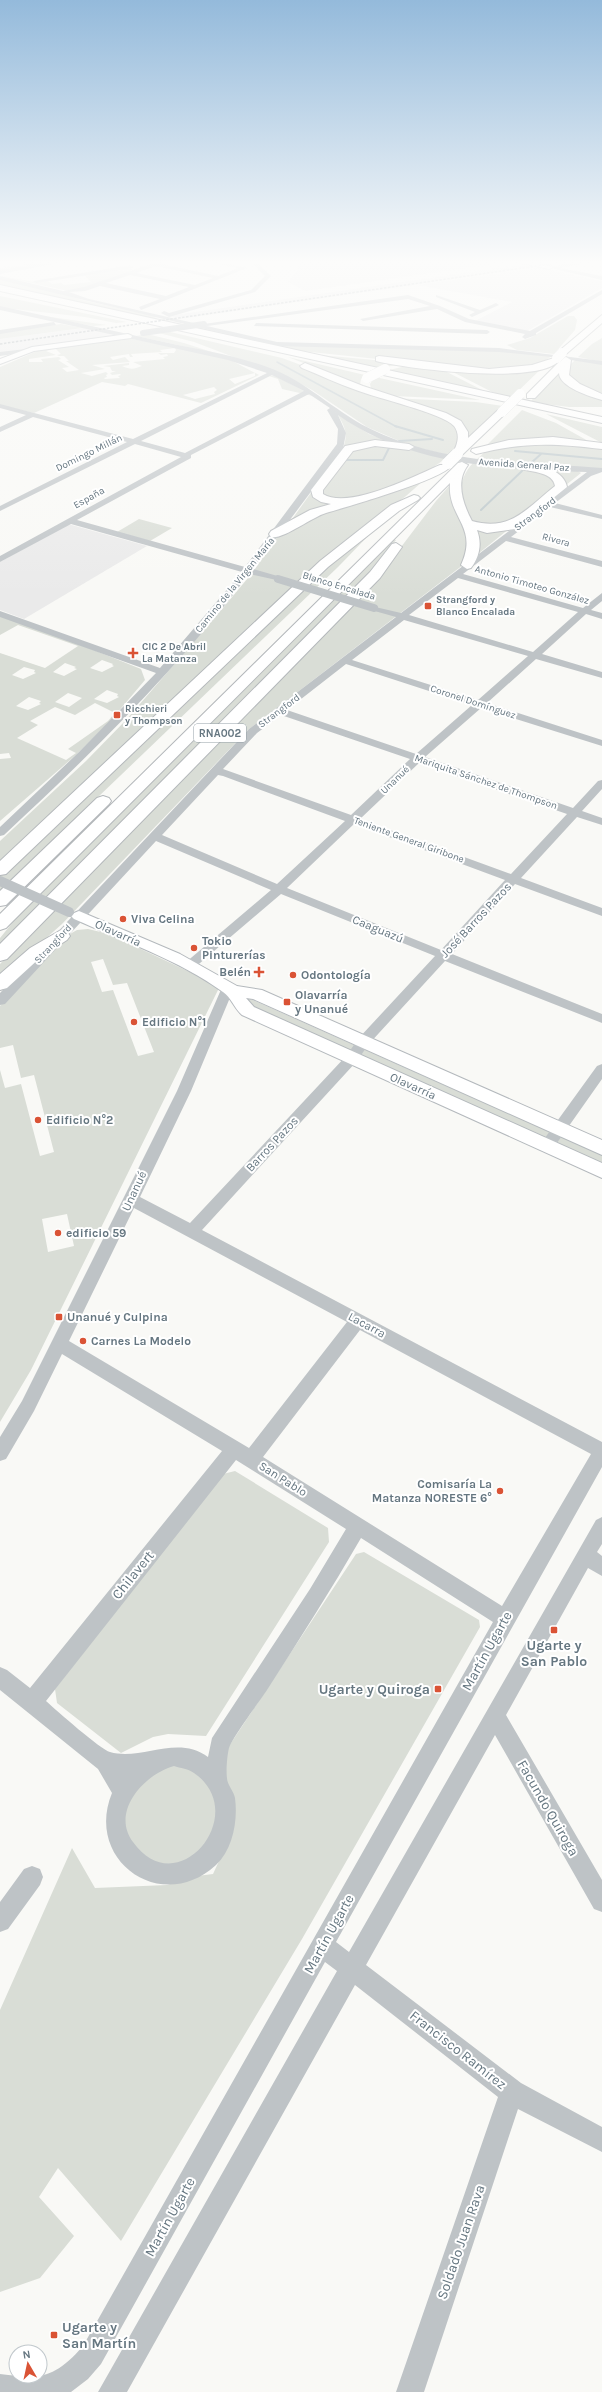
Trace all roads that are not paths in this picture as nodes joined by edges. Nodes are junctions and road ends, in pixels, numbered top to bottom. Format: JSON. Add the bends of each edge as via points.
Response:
{"nodes":[{"id":1,"x":272,"y":373,"type":"edge"},
{"id":2,"x":274,"y":373,"type":"edge"},
{"id":3,"x":325,"y":373,"type":"edge"},
{"id":4,"x":369,"y":373,"type":"edge"},
{"id":5,"x":377,"y":373,"type":"edge"},
{"id":6,"x":443,"y":373,"type":"edge"},
{"id":7,"x":546,"y":373,"type":"edge"},
{"id":8,"x":553,"y":373,"type":"edge"},
{"id":9,"x":564,"y":373,"type":"edge"},
{"id":10,"x":309,"y":391,"type":"junction"},
{"id":11,"x":375,"y":394,"type":"junction"},
{"id":12,"x":602,"y":397,"type":"edge"},
{"id":13,"x":423,"y":398,"type":"dead end"},
{"id":14,"x":459,"y":400,"type":"dead end"},
{"id":15,"x":324,"y":402,"type":"junction"},
{"id":16,"x":313,"y":403,"type":"dead end"},
{"id":17,"x":531,"y":403,"type":"junction"},
{"id":18,"x":502,"y":404,"type":"junction"},
{"id":19,"x":0,"y":406,"type":"edge"},
{"id":20,"x":602,"y":409,"type":"edge"},
{"id":21,"x":34,"y":414,"type":"junction"},
{"id":22,"x":555,"y":420,"type":"dead end"},
{"id":23,"x":602,"y":420,"type":"edge"},
{"id":24,"x":602,"y":425,"type":"edge"},
{"id":25,"x":0,"y":430,"type":"edge"},
{"id":26,"x":576,"y":432,"type":"dead end"},
{"id":27,"x":136,"y":441,"type":"junction"},
{"id":28,"x":602,"y":446,"type":"edge"},
{"id":29,"x":409,"y":447,"type":"junction"},
{"id":30,"x":344,"y":448,"type":"junction"},
{"id":31,"x":459,"y":452,"type":"junction"},
{"id":32,"x":473,"y":454,"type":"junction"},
{"id":33,"x":188,"y":455,"type":"junction"},
{"id":34,"x":446,"y":465,"type":"junction"},
{"id":35,"x":460,"y":467,"type":"junction"},
{"id":36,"x":525,"y":467,"type":"junction"},
{"id":37,"x":601,"y":471,"type":"edge"},
{"id":38,"x":565,"y":488,"type":"junction"},
{"id":39,"x":421,"y":499,"type":"junction"},
{"id":40,"x":355,"y":500,"type":"junction"},
{"id":41,"x":549,"y":504,"type":"junction"},
{"id":42,"x":0,"y":509,"type":"edge"},
{"id":43,"x":602,"y":517,"type":"edge"},
{"id":44,"x":70,"y":521,"type":"junction"},
{"id":45,"x":468,"y":523,"type":"junction"},
{"id":46,"x":513,"y":527,"type":"junction"},
{"id":47,"x":275,"y":534,"type":"junction"},
{"id":48,"x":504,"y":538,"type":"junction"},
{"id":49,"x":0,"y":559,"type":"edge"},
{"id":50,"x":602,"y":564,"type":"edge"},
{"id":51,"x":468,"y":565,"type":"junction"},
{"id":52,"x":248,"y":570,"type":"junction"},
{"id":53,"x":456,"y":575,"type":"junction"},
{"id":54,"x":602,"y":596,"type":"edge"},
{"id":55,"x":585,"y":611,"type":"junction"},
{"id":56,"x":0,"y":614,"type":"edge"},
{"id":57,"x":403,"y":616,"type":"junction"},
{"id":58,"x":602,"y":616,"type":"edge"},
{"id":59,"x":534,"y":655,"type":"junction"},
{"id":60,"x":344,"y":661,"type":"junction"},
{"id":61,"x":163,"y":672,"type":"junction"},
{"id":62,"x":602,"y":675,"type":"edge"},
{"id":63,"x":480,"y":704,"type":"junction"},
{"id":64,"x":280,"y":711,"type":"junction"},
{"id":65,"x":602,"y":743,"type":"edge"},
{"id":66,"x":418,"y":758,"type":"junction"},
{"id":67,"x":216,"y":771,"type":"junction"},
{"id":68,"x":602,"y":783,"type":"edge"},
{"id":69,"x":575,"y":812,"type":"junction"},
{"id":70,"x":354,"y":819,"type":"junction"},
{"id":71,"x":602,"y":822,"type":"edge"},
{"id":72,"x":0,"y":833,"type":"edge"},
{"id":73,"x":154,"y":836,"type":"junction"},
{"id":74,"x":0,"y":870,"type":"edge"},
{"id":75,"x":514,"y":879,"type":"junction"},
{"id":76,"x":0,"y":881,"type":"edge"},
{"id":77,"x":279,"y":889,"type":"junction"},
{"id":78,"x":0,"y":901,"type":"edge"},
{"id":79,"x":602,"y":912,"type":"edge"},
{"id":80,"x":74,"y":914,"type":"junction"},
{"id":81,"x":0,"y":924,"type":"edge"},
{"id":82,"x":61,"y":936,"type":"junction"},
{"id":83,"x":0,"y":955,"type":"edge"},
{"id":84,"x":444,"y":955,"type":"junction"},
{"id":85,"x":189,"y":966,"type":"junction"},
{"id":86,"x":0,"y":984,"type":"edge"},
{"id":87,"x":230,"y":990,"type":"junction"},
{"id":88,"x":0,"y":1001,"type":"edge"},
{"id":89,"x":602,"y":1019,"type":"edge"},
{"id":90,"x":363,"y":1042,"type":"junction"},
{"id":91,"x":352,"y":1058,"type":"junction"},
{"id":92,"x":602,"y":1069,"type":"edge"},
{"id":93,"x":559,"y":1129,"type":"junction"},
{"id":94,"x":547,"y":1146,"type":"junction"},
{"id":95,"x":602,"y":1148,"type":"edge"},
{"id":96,"x":602,"y":1171,"type":"edge"},
{"id":97,"x":131,"y":1199,"type":"junction"},
{"id":98,"x":193,"y":1230,"type":"junction"},
{"id":99,"x":358,"y":1320,"type":"junction"},
{"id":100,"x":59,"y":1344,"type":"junction"},
{"id":101,"x":234,"y":1449,"type":"junction"},
{"id":102,"x":602,"y":1451,"type":"edge"},
{"id":103,"x":0,"y":1454,"type":"edge"},
{"id":104,"x":251,"y":1459,"type":"junction"},
{"id":105,"x":358,"y":1526,"type":"junction"},
{"id":106,"x":602,"y":1526,"type":"edge"},
{"id":107,"x":594,"y":1561,"type":"edge"},
{"id":108,"x":505,"y":1618,"type":"junction"},
{"id":109,"x":0,"y":1677,"type":"edge"},
{"id":110,"x":32,"y":1702,"type":"junction"},
{"id":111,"x":494,"y":1714,"type":"junction"},
{"id":112,"x":219,"y":1745,"type":"junction"},
{"id":113,"x":185,"y":1757,"type":"junction"},
{"id":114,"x":153,"y":1761,"type":"junction"},
{"id":115,"x":105,"y":1762,"type":"junction"},
{"id":116,"x":217,"y":1777,"type":"junction"},
{"id":117,"x":123,"y":1792,"type":"junction"},
{"id":118,"x":32,"y":1877,"type":"dead end"},
{"id":119,"x":602,"y":1902,"type":"edge"},
{"id":120,"x":0,"y":1922,"type":"edge"},
{"id":121,"x":322,"y":1946,"type":"junction"},
{"id":122,"x":351,"y":1967,"type":"junction"},
{"id":123,"x":512,"y":2092,"type":"junction"},
{"id":124,"x":602,"y":2140,"type":"edge"},
{"id":125,"x":0,"y":2388,"type":"edge"},
{"id":126,"x":33,"y":2392,"type":"edge"},
{"id":127,"x":112,"y":2392,"type":"edge"},
{"id":128,"x":410,"y":2392,"type":"edge"}],
"edges":[{"from":1,"to":27,"type":"street","name":"Domingo Millán"},
{"from":2,"to":10,"type":"street","name":"Avenida General Paz"},
{"from":3,"to":11,"type":"highway"},
{"from":4,"to":18,"type":"highway"},
{"from":5,"to":11,"type":"highway","bridge":true,"via":[[367,378],[364,384]]},
{"from":6,"to":18,"type":"highway"},
{"from":7,"to":18,"type":"highway","number":"RNA002","bridge":true,"via":[[520,394]]},
{"from":8,"to":17,"type":"highway","number":"RNA002"},
{"from":9,"to":12,"type":"highway","via":[[568,382]]},
{"from":10,"to":15,"type":"street","name":"Avenida General Paz"},
{"from":10,"to":33,"type":"street","name":"España"},
{"from":11,"to":13,"type":"highway"},
{"from":11,"to":31,"type":"highway","via":[[451,419],[463,432]]},
{"from":14,"to":18,"type":"highway"},
{"from":15,"to":16,"type":"street"},
{"from":15,"to":29,"type":"street","name":"Avenida General Paz","via":[[371,433]]},
{"from":15,"to":30,"type":"street","via":[[342,427]]},
{"from":17,"to":18,"type":"highway"},
{"from":17,"to":20,"type":"highway"},
{"from":17,"to":22,"type":"highway"},
{"from":17,"to":23,"type":"highway"},
{"from":17,"to":24,"type":"highway"},
{"from":17,"to":32,"type":"highway","number":"RNA002","via":[[513,414]]},
{"from":18,"to":31,"type":"highway","number":"RNA002"},
{"from":19,"to":21,"type":"street"},
{"from":21,"to":25,"type":"street"},
{"from":21,"to":27,"type":"street"},
{"from":26,"to":28,"type":"highway"},
{"from":27,"to":33,"type":"street"},
{"from":27,"to":42,"type":"street","name":"Domingo Millán"},
{"from":28,"to":32,"type":"highway","via":[[530,439],[500,444]]},
{"from":29,"to":30,"type":"highway","via":[[367,444]]},
{"from":29,"to":36,"type":"street","name":"Avenida General Paz","via":[[460,459]]},
{"from":30,"to":40,"type":"highway","via":[[319,486],[317,495],[332,501]]},
{"from":30,"to":47,"type":"street","name":"Camino de la Virgen María"},
{"from":31,"to":34,"type":"highway","number":"RNA002","bridge":true},
{"from":32,"to":35,"type":"highway","number":"RNA002"},
{"from":33,"to":44,"type":"street","name":"España"},
{"from":34,"to":39,"type":"highway","number":"RNA002"},
{"from":34,"to":40,"type":"highway","via":[[400,486]]},
{"from":35,"to":39,"type":"highway","number":"RNA002"},
{"from":35,"to":45,"type":"highway","via":[[457,498]]},
{"from":36,"to":37,"type":"street","name":"Avenida General Paz"},
{"from":36,"to":38,"type":"highway","via":[[555,477]]},
{"from":37,"to":38,"type":"street","name":"Strangford","via":[[588,474]]},
{"from":38,"to":41,"type":"street","name":"Strangford"},
{"from":38,"to":46,"type":"highway"},
{"from":39,"to":74,"type":"highway","number":"RNA002","via":[[372,525],[324,564]]},
{"from":39,"to":78,"type":"highway","number":"RNA002"},
{"from":39,"to":81,"type":"highway","number":"RNA002"},
{"from":39,"to":83,"type":"highway","number":"RNA002","via":[[420,517],[375,575]]},
{"from":40,"to":47,"type":"highway","via":[[303,517]]},
{"from":41,"to":43,"type":"street"},
{"from":41,"to":46,"type":"street","name":"Strangford"},
{"from":44,"to":49,"type":"street","name":"España"},
{"from":44,"to":52,"type":"street","name":"Blanco Encalada"},
{"from":45,"to":46,"type":"highway","via":[[487,529]]},
{"from":45,"to":51,"type":"highway","via":[[476,543]]},
{"from":46,"to":48,"type":"street","name":"Strangford"},
{"from":47,"to":52,"type":"street","name":"Camino de la Virgen María"},
{"from":48,"to":50,"type":"street","name":"Rivera"},
{"from":48,"to":51,"type":"street","name":"Strangford"},
{"from":51,"to":53,"type":"street","name":"Strangford"},
{"from":52,"to":57,"type":"street","name":"Blanco Encalada","bridge":true},
{"from":52,"to":61,"type":"street","name":"Camino de la Virgen María"},
{"from":53,"to":55,"type":"street","name":"Antonio Timoteo González"},
{"from":53,"to":57,"type":"street","name":"Strangford"},
{"from":54,"to":55,"type":"street","name":"Unanué"},
{"from":55,"to":58,"type":"street","name":"Antonio Timoteo González"},
{"from":55,"to":59,"type":"street","name":"Unanué"},
{"from":56,"to":61,"type":"street"},
{"from":57,"to":59,"type":"street","name":"Blanco Encalada"},
{"from":57,"to":60,"type":"street","name":"Strangford"},
{"from":59,"to":62,"type":"street","name":"Blanco Encalada"},
{"from":59,"to":63,"type":"street","name":"Unanué"},
{"from":60,"to":63,"type":"street","name":"Coronel Domínguez"},
{"from":60,"to":64,"type":"street","name":"Strangford"},
{"from":61,"to":72,"type":"street","name":"Camino de la Virgen María","via":[[80,759]]},
{"from":63,"to":65,"type":"street","name":"Coronel Domínguez"},
{"from":63,"to":66,"type":"street","name":"Unanué"},
{"from":64,"to":66,"type":"street","name":"Mariquita Sánchez de Thompson"},
{"from":64,"to":67,"type":"street","name":"Strangford","via":[[253,732]]},
{"from":66,"to":69,"type":"street","name":"Mariquita Sánchez de Thompson"},
{"from":66,"to":70,"type":"street","name":"Unanué"},
{"from":67,"to":70,"type":"street","name":"Teniente General Giribone","via":[[226,772]]},
{"from":67,"to":73,"type":"street","name":"Strangford"},
{"from":68,"to":69,"type":"street","name":"José Barros Pazos"},
{"from":69,"to":71,"type":"street","name":"Mariquita Sánchez de Thompson"},
{"from":69,"to":75,"type":"street","name":"José Barros Pazos"},
{"from":70,"to":75,"type":"street","name":"Teniente General Giribone"},
{"from":70,"to":77,"type":"street","name":"Unanué"},
{"from":73,"to":77,"type":"street","name":"Caaguazú"},
{"from":73,"to":80,"type":"street","name":"Strangford"},
{"from":75,"to":79,"type":"street","name":"Teniente General Giribone"},
{"from":75,"to":84,"type":"street","name":"José Barros Pazos"},
{"from":76,"to":80,"type":"street","name":"Olavarría","bridge":true},
{"from":77,"to":84,"type":"street","name":"Caaguazú"},
{"from":77,"to":85,"type":"street","name":"Unanué"},
{"from":80,"to":82,"type":"street","name":"Strangford"},
{"from":80,"to":85,"type":"main road","name":"Olavarría"},
{"from":82,"to":86,"type":"highway","via":[[36,952]]},
{"from":82,"to":88,"type":"street","name":"Strangford"},
{"from":84,"to":89,"type":"street","name":"Caaguazú"},
{"from":84,"to":90,"type":"street","name":"José Barros Pazos"},
{"from":85,"to":87,"type":"main road","name":"Olavarría"},
{"from":87,"to":90,"type":"main road","name":"Olavarría","via":[[256,994]]},
{"from":87,"to":91,"type":"main road","name":"Olavarría","via":[[241,1007],[248,1011]]},
{"from":87,"to":97,"type":"street","name":"Unanué"},
{"from":90,"to":91,"type":"street","name":"José Barros Pazos"},
{"from":90,"to":93,"type":"main road","name":"Olavarría"},
{"from":91,"to":94,"type":"main road","name":"Olavarría"},
{"from":91,"to":98,"type":"street","name":"Barros Pazos"},
{"from":92,"to":93,"type":"street"},
{"from":93,"to":94,"type":"street"},
{"from":93,"to":95,"type":"main road","name":"Olavarría"},
{"from":94,"to":96,"type":"main road","name":"Olavarría"},
{"from":97,"to":98,"type":"street","name":"Lacarra"},
{"from":97,"to":100,"type":"street","name":"Unanué"},
{"from":98,"to":99,"type":"street","name":"Lacarra"},
{"from":99,"to":102,"type":"street","name":"Lacarra"},
{"from":99,"to":104,"type":"street"},
{"from":100,"to":101,"type":"street","name":"San Pablo"},
{"from":100,"to":103,"type":"street","name":"Unanué"},
{"from":101,"to":104,"type":"street","name":"San Pablo"},
{"from":101,"to":110,"type":"street","name":"Chilavert"},
{"from":102,"to":108,"type":"street","name":"Martín Ugarte"},
{"from":104,"to":105,"type":"street","name":"San Pablo"},
{"from":105,"to":108,"type":"street","name":"San Pablo"},
{"from":105,"to":112,"type":"street","via":[[317,1596]]},
{"from":106,"to":107,"type":"street"},
{"from":107,"to":111,"type":"street"},
{"from":108,"to":121,"type":"street","name":"Martín Ugarte"},
{"from":109,"to":110,"type":"street"},
{"from":110,"to":115,"type":"street"},
{"from":111,"to":119,"type":"street","name":"Facundo Quiroga"},
{"from":111,"to":122,"type":"street"},
{"from":112,"to":113,"type":"street","via":[[206,1752]]},
{"from":112,"to":116,"type":"street"},
{"from":113,"to":114,"type":"street","via":[[164,1757]]},
{"from":113,"to":116,"type":"street","via":[[203,1764]]},
{"from":114,"to":115,"type":"street","via":[[124,1764]]},
{"from":114,"to":117,"type":"street","via":[[136,1773]]},
{"from":115,"to":117,"type":"street","via":[[117,1778]]},
{"from":116,"to":117,"type":"street","via":[[224,1792],[227,1810],[225,1827],[218,1844],[207,1858],[193,1869],[176,1874],[159,1874],[144,1868],[131,1858],[121,1844],[117,1827],[118,1809]]},
{"from":118,"to":120,"type":"street"},
{"from":121,"to":122,"type":"street","name":"Francisco Ramírez"},
{"from":121,"to":126,"type":"street","name":"Martín Ugarte","via":[[92,2355],[72,2376],[55,2387]]},
{"from":122,"to":123,"type":"street","name":"Francisco Ramírez"},
{"from":122,"to":127,"type":"street"},
{"from":123,"to":124,"type":"street","name":"Francisco Ramírez"},
{"from":123,"to":128,"type":"street","name":"Soldado Juan Rava"},
{"from":125,"to":126,"type":"street","name":"Martín Ugarte"}]}
